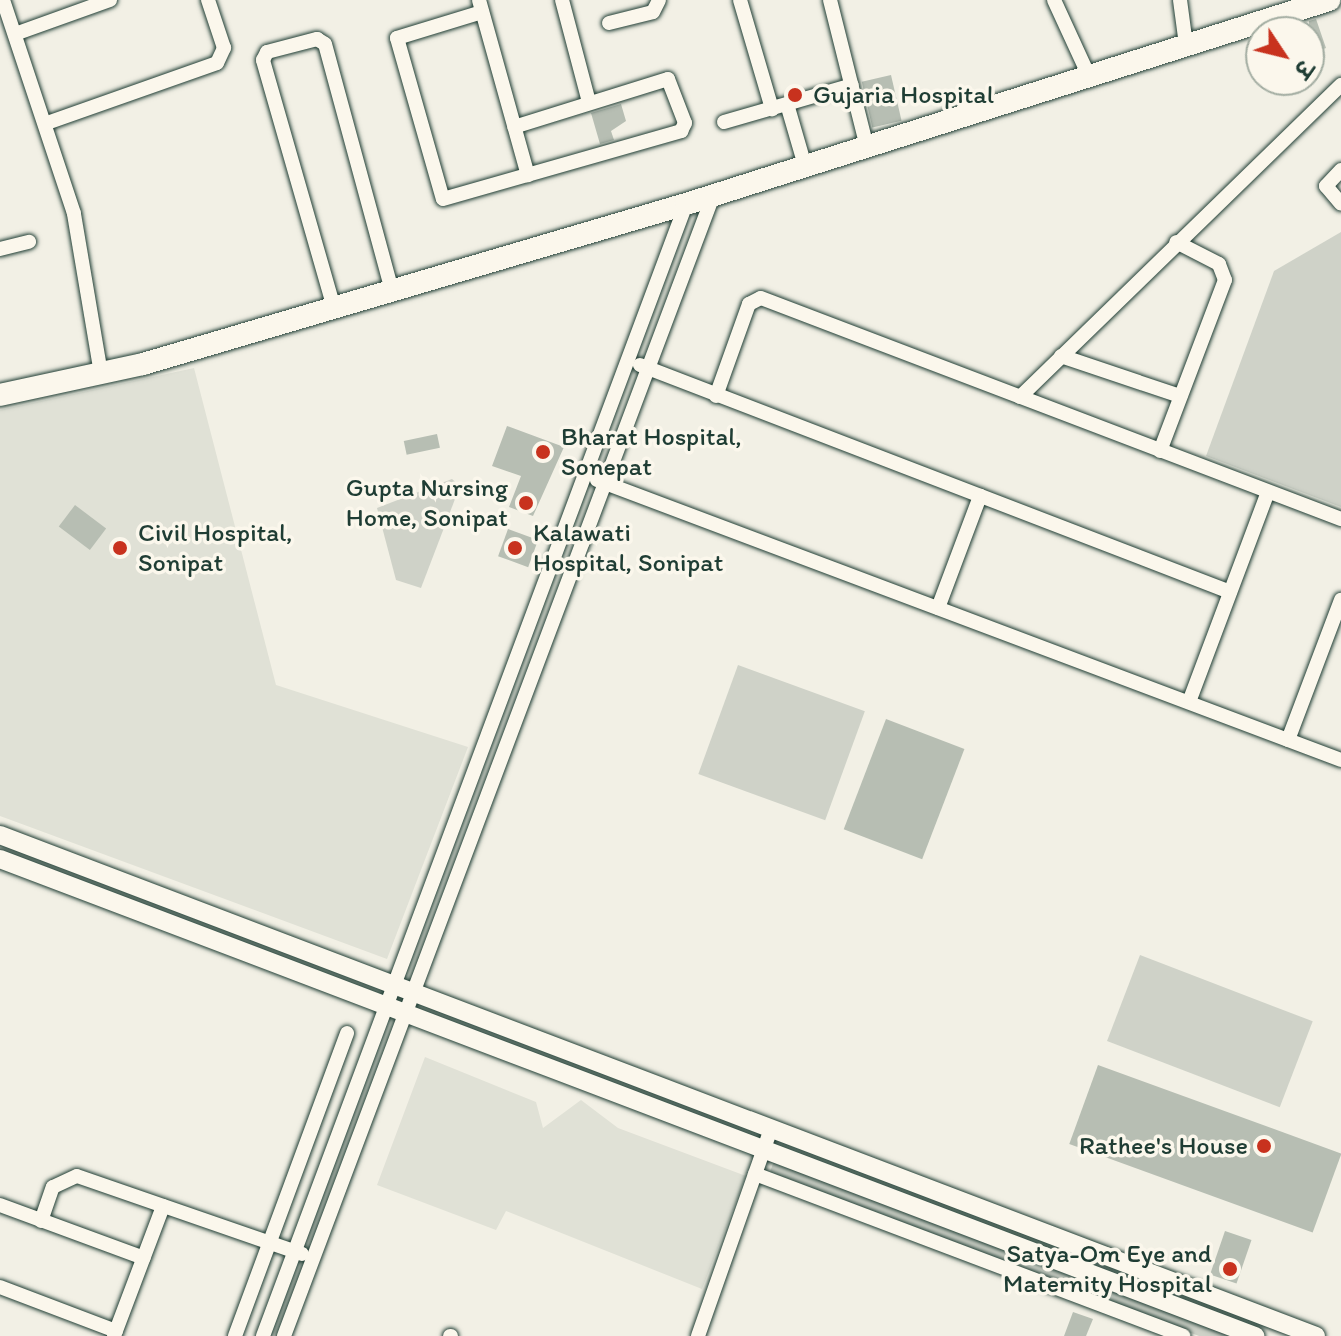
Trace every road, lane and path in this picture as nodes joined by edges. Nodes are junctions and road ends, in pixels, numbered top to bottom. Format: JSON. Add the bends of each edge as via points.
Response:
{"nodes":[{"id":1,"x":3,"y":0,"type":"edge"},
{"id":2,"x":110,"y":0,"type":"edge"},
{"id":3,"x":208,"y":0,"type":"edge"},
{"id":4,"x":562,"y":0,"type":"edge"},
{"id":5,"x":659,"y":0,"type":"edge"},
{"id":6,"x":740,"y":0,"type":"edge"},
{"id":7,"x":830,"y":0,"type":"edge"},
{"id":8,"x":1054,"y":0,"type":"edge"},
{"id":9,"x":1180,"y":0,"type":"edge"},
{"id":10,"x":1329,"y":0,"type":"edge"},
{"id":11,"x":480,"y":6,"type":"edge"},
{"id":12,"x":609,"y":23,"type":"dead end"},
{"id":13,"x":15,"y":34,"type":"junction"},
{"id":14,"x":1186,"y":45,"type":"junction"},
{"id":15,"x":1089,"y":76,"type":"junction"},
{"id":16,"x":852,"y":85,"type":"junction"},
{"id":17,"x":1338,"y":94,"type":"edge"},
{"id":18,"x":589,"y":102,"type":"junction"},
{"id":19,"x":787,"y":104,"type":"junction"},
{"id":20,"x":772,"y":109,"type":"junction"},
{"id":21,"x":724,"y":122,"type":"dead end"},
{"id":22,"x":47,"y":123,"type":"junction"},
{"id":23,"x":514,"y":127,"type":"junction"},
{"id":24,"x":867,"y":147,"type":"junction"},
{"id":25,"x":805,"y":166,"type":"junction"},
{"id":26,"x":1341,"y":170,"type":"edge"},
{"id":27,"x":528,"y":175,"type":"junction"},
{"id":28,"x":713,"y":196,"type":"junction"},
{"id":29,"x":686,"y":204,"type":"junction"},
{"id":30,"x":1341,"y":204,"type":"edge"},
{"id":31,"x":29,"y":242,"type":"dead end"},
{"id":32,"x":1176,"y":242,"type":"junction"},
{"id":33,"x":0,"y":249,"type":"edge"},
{"id":34,"x":392,"y":291,"type":"junction"},
{"id":35,"x":334,"y":308,"type":"junction"},
{"id":36,"x":1061,"y":356,"type":"junction"},
{"id":37,"x":629,"y":359,"type":"junction"},
{"id":38,"x":648,"y":370,"type":"junction"},
{"id":39,"x":101,"y":373,"type":"junction"},
{"id":40,"x":0,"y":395,"type":"edge"},
{"id":41,"x":716,"y":396,"type":"junction"},
{"id":42,"x":1180,"y":396,"type":"junction"},
{"id":43,"x":1020,"y":397,"type":"junction"},
{"id":44,"x":1160,"y":451,"type":"junction"},
{"id":45,"x":585,"y":475,"type":"junction"},
{"id":46,"x":605,"y":483,"type":"junction"},
{"id":47,"x":1268,"y":492,"type":"junction"},
{"id":48,"x":980,"y":496,"type":"junction"},
{"id":49,"x":1341,"y":519,"type":"edge"},
{"id":50,"x":1230,"y":592,"type":"junction"},
{"id":51,"x":1341,"y":600,"type":"edge"},
{"id":52,"x":938,"y":608,"type":"junction"},
{"id":53,"x":1335,"y":633,"type":"edge"},
{"id":54,"x":1189,"y":702,"type":"junction"},
{"id":55,"x":1288,"y":740,"type":"junction"},
{"id":56,"x":1341,"y":760,"type":"edge"},
{"id":57,"x":0,"y":835,"type":"edge"},
{"id":58,"x":0,"y":859,"type":"edge"},
{"id":59,"x":392,"y":996,"type":"junction"},
{"id":60,"x":410,"y":1003,"type":"junction"},
{"id":61,"x":347,"y":1033,"type":"dead end"},
{"id":62,"x":771,"y":1129,"type":"junction"},
{"id":63,"x":765,"y":1147,"type":"junction"},
{"id":64,"x":755,"y":1174,"type":"junction"},
{"id":65,"x":0,"y":1205,"type":"edge"},
{"id":66,"x":163,"y":1206,"type":"junction"},
{"id":67,"x":41,"y":1221,"type":"junction"},
{"id":68,"x":270,"y":1244,"type":"junction"},
{"id":69,"x":295,"y":1252,"type":"junction"},
{"id":70,"x":144,"y":1258,"type":"junction"},
{"id":71,"x":313,"y":1258,"type":"junction"},
{"id":72,"x":0,"y":1287,"type":"edge"},
{"id":73,"x":115,"y":1334,"type":"edge"},
{"id":74,"x":235,"y":1336,"type":"edge"},
{"id":75,"x":263,"y":1336,"type":"edge"},
{"id":76,"x":284,"y":1336,"type":"edge"},
{"id":77,"x":698,"y":1336,"type":"edge"},
{"id":78,"x":1183,"y":1336,"type":"edge"},
{"id":79,"x":1255,"y":1336,"type":"edge"},
{"id":80,"x":1316,"y":1336,"type":"edge"}],
"edges":[{"from":1,"to":13,"type":"street"},
{"from":2,"to":13,"type":"street"},
{"from":3,"to":22,"type":"street","via":[[224,48],[217,63]]},
{"from":4,"to":18,"type":"street"},
{"from":5,"to":12,"type":"street","via":[[653,12]]},
{"from":6,"to":20,"type":"street"},
{"from":7,"to":16,"type":"street"},
{"from":8,"to":15,"type":"street"},
{"from":9,"to":14,"type":"street"},
{"from":10,"to":14,"type":"highway"},
{"from":11,"to":23,"type":"street"},
{"from":11,"to":27,"type":"street","via":[[402,33],[400,59],[443,199]]},
{"from":13,"to":22,"type":"street"},
{"from":14,"to":15,"type":"highway"},
{"from":15,"to":24,"type":"highway"},
{"from":16,"to":19,"type":"street"},
{"from":16,"to":24,"type":"street"},
{"from":17,"to":32,"type":"street"},
{"from":18,"to":23,"type":"street"},
{"from":18,"to":27,"type":"street","via":[[670,80],[685,128]]},
{"from":19,"to":20,"type":"street"},
{"from":19,"to":25,"type":"street"},
{"from":20,"to":21,"type":"street"},
{"from":22,"to":39,"type":"street","via":[[74,214]]},
{"from":23,"to":27,"type":"street"},
{"from":24,"to":25,"type":"highway"},
{"from":25,"to":28,"type":"highway"},
{"from":26,"to":30,"type":"street","via":[[1326,186]]},
{"from":28,"to":29,"type":"highway"},
{"from":28,"to":38,"type":"street"},
{"from":29,"to":34,"type":"highway"},
{"from":29,"to":37,"type":"street"},
{"from":31,"to":33,"type":"street"},
{"from":32,"to":36,"type":"street"},
{"from":32,"to":42,"type":"street","via":[[1224,271]]},
{"from":34,"to":35,"type":"highway"},
{"from":34,"to":35,"type":"street","via":[[325,44],[317,39],[267,52],[263,60]]},
{"from":35,"to":39,"type":"highway"},
{"from":36,"to":42,"type":"street"},
{"from":36,"to":43,"type":"street"},
{"from":37,"to":38,"type":"street"},
{"from":37,"to":45,"type":"street"},
{"from":38,"to":41,"type":"street"},
{"from":38,"to":46,"type":"street"},
{"from":39,"to":40,"type":"highway"},
{"from":41,"to":43,"type":"street","via":[[749,304],[761,298]]},
{"from":41,"to":48,"type":"street"},
{"from":42,"to":44,"type":"street"},
{"from":43,"to":44,"type":"street"},
{"from":44,"to":47,"type":"street"},
{"from":45,"to":46,"type":"street"},
{"from":45,"to":59,"type":"street"},
{"from":46,"to":52,"type":"street"},
{"from":46,"to":60,"type":"street"},
{"from":47,"to":49,"type":"street"},
{"from":47,"to":50,"type":"street"},
{"from":48,"to":50,"type":"street"},
{"from":48,"to":52,"type":"street"},
{"from":50,"to":54,"type":"street"},
{"from":51,"to":53,"type":"street"},
{"from":52,"to":54,"type":"street"},
{"from":53,"to":55,"type":"street"},
{"from":54,"to":55,"type":"street"},
{"from":55,"to":56,"type":"street"},
{"from":57,"to":59,"type":"main road"},
{"from":58,"to":59,"type":"main road"},
{"from":59,"to":60,"type":"main road"},
{"from":59,"to":69,"type":"street"},
{"from":60,"to":62,"type":"main road"},
{"from":60,"to":63,"type":"main road"},
{"from":60,"to":71,"type":"street"},
{"from":61,"to":68,"type":"street"},
{"from":62,"to":63,"type":"street"},
{"from":62,"to":80,"type":"main road"},
{"from":63,"to":64,"type":"street"},
{"from":63,"to":79,"type":"main road"},
{"from":64,"to":77,"type":"street"},
{"from":64,"to":78,"type":"street"},
{"from":65,"to":67,"type":"street"},
{"from":66,"to":67,"type":"street","via":[[64,1177]]},
{"from":66,"to":68,"type":"street"},
{"from":66,"to":70,"type":"street"},
{"from":67,"to":70,"type":"street"},
{"from":68,"to":69,"type":"street"},
{"from":68,"to":74,"type":"street"},
{"from":69,"to":71,"type":"street"},
{"from":69,"to":75,"type":"street"},
{"from":70,"to":73,"type":"street"},
{"from":71,"to":76,"type":"street"},
{"from":72,"to":73,"type":"street"}]}
